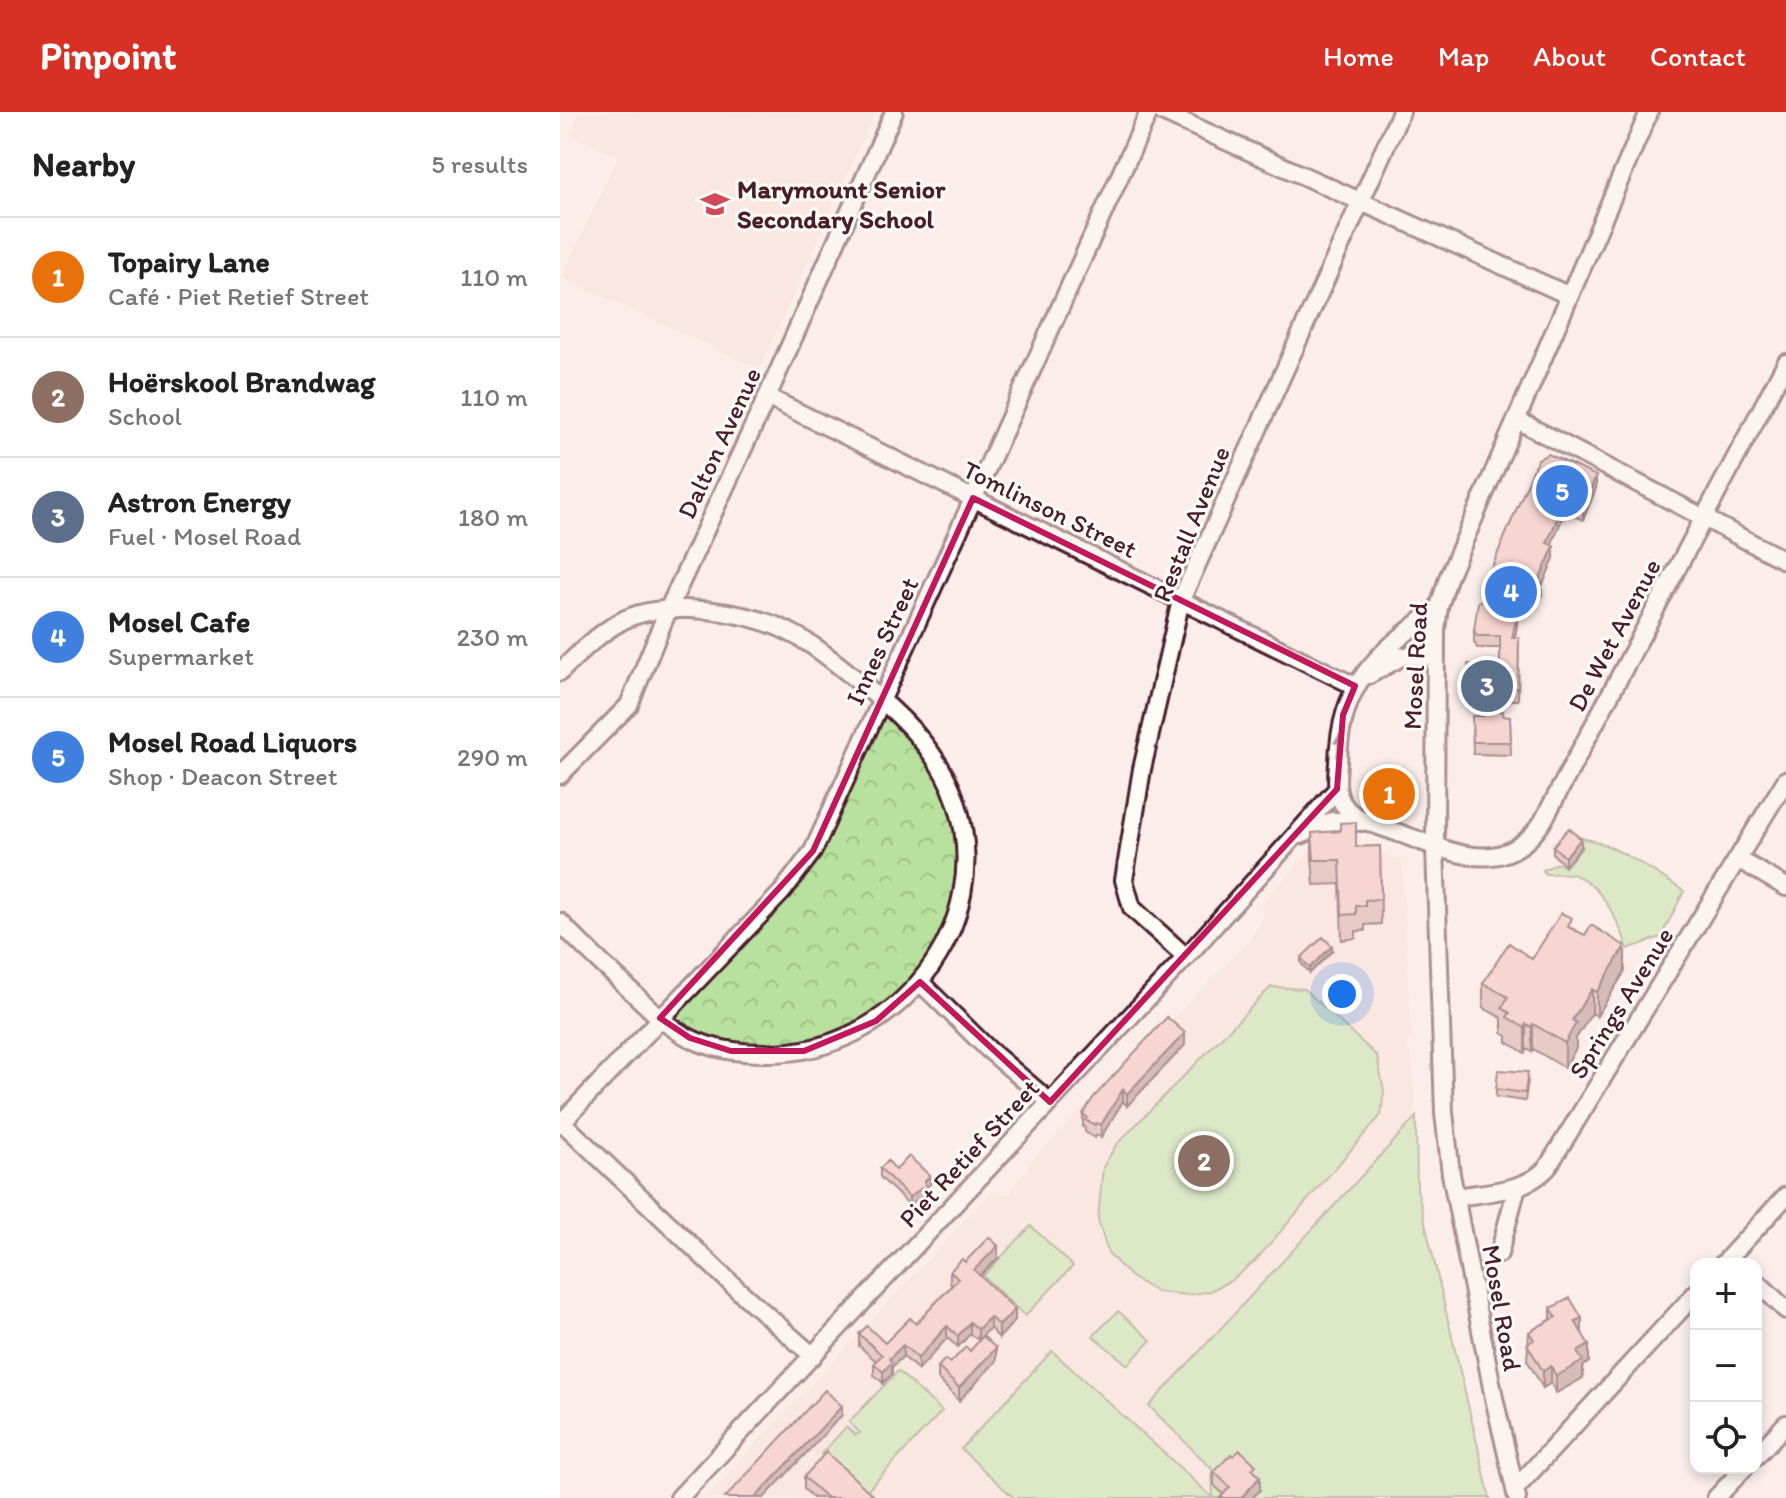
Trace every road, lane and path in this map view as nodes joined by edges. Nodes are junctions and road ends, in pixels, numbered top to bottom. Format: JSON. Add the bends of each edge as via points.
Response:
{"nodes":[{"id":1,"x":894,"y":112,"type":"edge"},
{"id":2,"x":1149,"y":112,"type":"edge"},
{"id":3,"x":1162,"y":112,"type":"edge"},
{"id":4,"x":1401,"y":112,"type":"edge"},
{"id":5,"x":1649,"y":112,"type":"edge"},
{"id":6,"x":1360,"y":202,"type":"junction"},
{"id":7,"x":1570,"y":296,"type":"junction"},
{"id":8,"x":1786,"y":363,"type":"edge"},
{"id":9,"x":767,"y":397,"type":"junction"},
{"id":10,"x":1517,"y":420,"type":"junction"},
{"id":11,"x":973,"y":498,"type":"junction"},
{"id":12,"x":1704,"y":516,"type":"junction"},
{"id":13,"x":1786,"y":561,"type":"edge"},
{"id":14,"x":1181,"y":600,"type":"junction"},
{"id":15,"x":1439,"y":607,"type":"junction"},
{"id":16,"x":668,"y":610,"type":"junction"},
{"id":17,"x":1436,"y":657,"type":"junction"},
{"id":18,"x":560,"y":672,"type":"edge"},
{"id":19,"x":1358,"y":681,"type":"junction"},
{"id":20,"x":881,"y":699,"type":"junction"},
{"id":21,"x":560,"y":775,"type":"edge"},
{"id":22,"x":1786,"y":780,"type":"edge"},
{"id":23,"x":1337,"y":789,"type":"junction"},
{"id":24,"x":1369,"y":822,"type":"junction"},
{"id":25,"x":1293,"y":841,"type":"junction"},
{"id":26,"x":1435,"y":848,"type":"junction"},
{"id":27,"x":1738,"y":859,"type":"junction"},
{"id":28,"x":1786,"y":887,"type":"edge"},
{"id":29,"x":560,"y":922,"type":"edge"},
{"id":30,"x":1186,"y":957,"type":"junction"},
{"id":31,"x":920,"y":982,"type":"junction"},
{"id":32,"x":660,"y":1018,"type":"junction"},
{"id":33,"x":1050,"y":1102,"type":"junction"},
{"id":34,"x":561,"y":1123,"type":"edge"},
{"id":35,"x":1517,"y":1187,"type":"junction"},
{"id":36,"x":1786,"y":1196,"type":"edge"},
{"id":37,"x":1456,"y":1197,"type":"junction"},
{"id":38,"x":1499,"y":1254,"type":"dead end"},
{"id":39,"x":1733,"y":1258,"type":"edge"},
{"id":40,"x":1762,"y":1287,"type":"edge"},
{"id":41,"x":1690,"y":1300,"type":"edge"},
{"id":42,"x":1786,"y":1310,"type":"edge"},
{"id":43,"x":813,"y":1356,"type":"junction"},
{"id":44,"x":1786,"y":1424,"type":"edge"},
{"id":45,"x":1762,"y":1450,"type":"edge"},
{"id":46,"x":1738,"y":1474,"type":"edge"},
{"id":47,"x":1516,"y":1494,"type":"edge"},
{"id":48,"x":679,"y":1498,"type":"edge"},
{"id":49,"x":1716,"y":1498,"type":"edge"}],
"edges":[{"from":1,"to":9,"type":"street","name":"Dalton Avenue"},
{"from":2,"to":11,"type":"street","name":"Innes Street"},
{"from":3,"to":6,"type":"street"},
{"from":4,"to":6,"type":"street","name":"Restall Avenue"},
{"from":5,"to":7,"type":"street","name":"Mosel Road"},
{"from":6,"to":7,"type":"street"},
{"from":6,"to":14,"type":"street","name":"Restall Avenue"},
{"from":7,"to":10,"type":"street","name":"Mosel Road"},
{"from":8,"to":12,"type":"street","name":"De Wet Avenue"},
{"from":9,"to":11,"type":"street","name":"Tomlinson Street"},
{"from":9,"to":16,"type":"street","name":"Dalton Avenue"},
{"from":10,"to":12,"type":"street"},
{"from":10,"to":15,"type":"street","name":"Mosel Road"},
{"from":11,"to":14,"type":"street","name":"Tomlinson Street"},
{"from":11,"to":20,"type":"street","name":"Innes Street"},
{"from":12,"to":13,"type":"street"},
{"from":12,"to":26,"type":"street","name":"De Wet Avenue","via":[[1533,836],[1508,853],[1462,856]]},
{"from":14,"to":19,"type":"street","name":"Tomlinson Street"},
{"from":14,"to":30,"type":"street","name":"Restall Avenue","via":[[1142,769],[1124,880],[1132,908]]},
{"from":15,"to":17,"type":"street","name":"Mosel Road"},
{"from":15,"to":19,"type":"street"},
{"from":16,"to":18,"type":"street","via":[[622,621]]},
{"from":16,"to":20,"type":"street","via":[[716,611],[785,629]]},
{"from":16,"to":21,"type":"street","name":"Dalton Avenue","via":[[627,708]]},
{"from":17,"to":19,"type":"street","via":[[1403,656]]},
{"from":17,"to":26,"type":"street","name":"Mosel Road"},
{"from":23,"to":19,"type":"street","one_way":true,"via":[[1343,715]]},
{"from":20,"to":31,"type":"street","via":[[918,734],[936,762],[956,801],[963,832],[966,863],[958,910]]},
{"from":20,"to":32,"type":"street","name":"Innes Street","via":[[805,864]]},
{"from":22,"to":27,"type":"street","name":"Springs Avenue"},
{"from":23,"to":24,"type":"street","name":"Piet Retief Street","via":[[1348,810]]},
{"from":23,"to":25,"type":"street","name":"Piet Retief Street"},
{"from":24,"to":25,"type":"street","name":"Piet Retief Street","via":[[1332,821]]},
{"from":24,"to":26,"type":"street","name":"Piet Retief Street"},
{"from":25,"to":30,"type":"street","name":"Piet Retief Street"},
{"from":26,"to":37,"type":"street","name":"Mosel Road","via":[[1444,1113]]},
{"from":27,"to":28,"type":"street"},
{"from":27,"to":35,"type":"street","name":"Springs Avenue","via":[[1547,1168]]},
{"from":29,"to":32,"type":"street"},
{"from":30,"to":33,"type":"street","name":"Piet Retief Street"},
{"from":31,"to":32,"type":"street","via":[[876,1021],[804,1051],[731,1051],[690,1038]]},
{"from":31,"to":33,"type":"street"},
{"from":32,"to":34,"type":"street","name":"Innes Street"},
{"from":33,"to":43,"type":"street","name":"Piet Retief Street"},
{"from":34,"to":43,"type":"street"},
{"from":35,"to":37,"type":"street","name":"Springs Avenue"},
{"from":35,"to":38,"type":"street"},
{"from":36,"to":39,"type":"street"},
{"from":37,"to":47,"type":"street","name":"Mosel Road"},
{"from":40,"to":42,"type":"street"},
{"from":41,"to":47,"type":"street"},
{"from":43,"to":48,"type":"street","name":"Piet Retief Street"},
{"from":44,"to":45,"type":"street"},
{"from":46,"to":49,"type":"street"}]}
